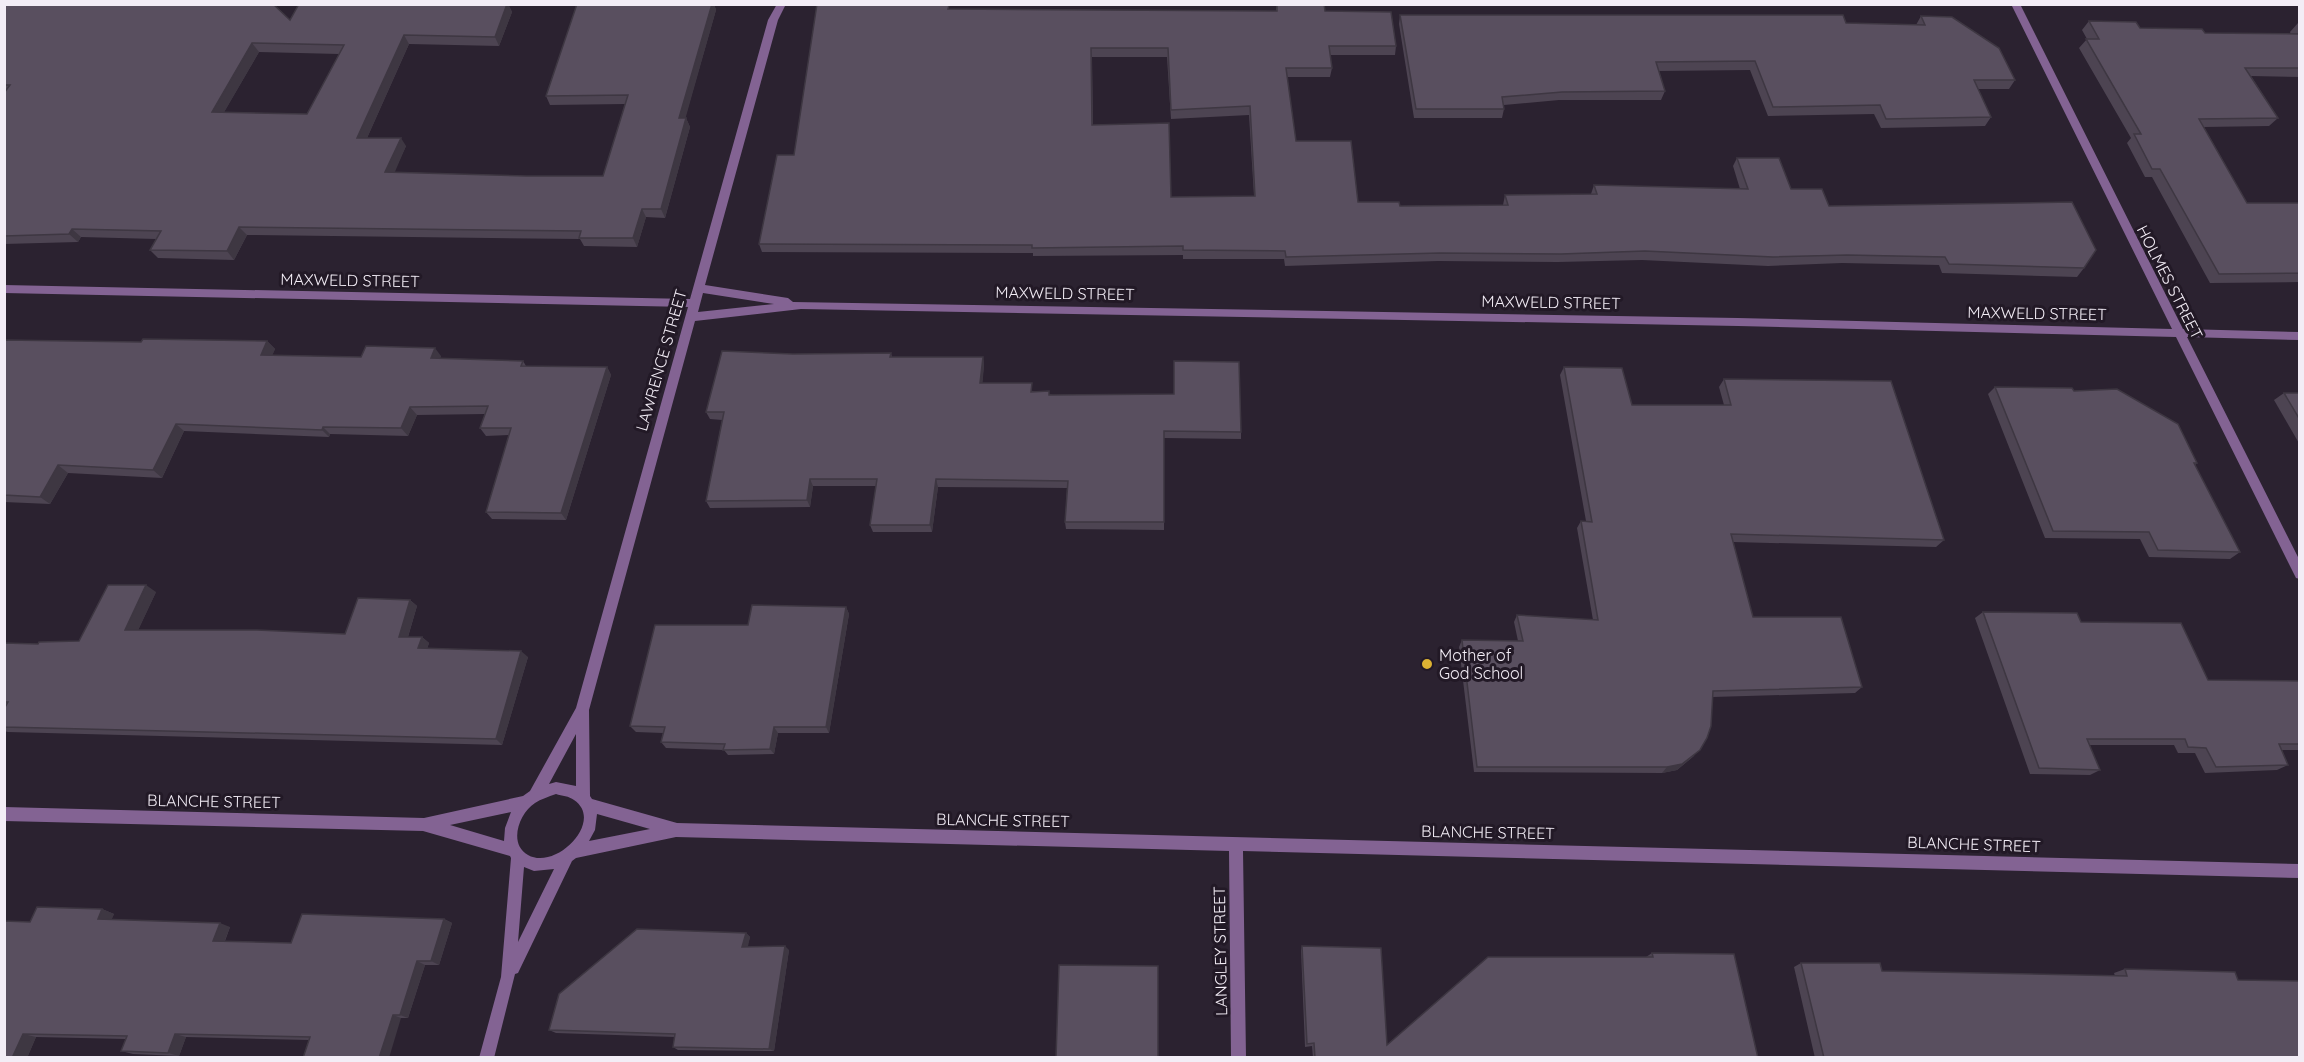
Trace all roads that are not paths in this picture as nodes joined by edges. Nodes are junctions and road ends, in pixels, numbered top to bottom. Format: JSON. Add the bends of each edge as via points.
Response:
{"nodes":[{"id":1,"x":772,"y":4,"type":"edge"},
{"id":2,"x":782,"y":4,"type":"edge"},
{"id":3,"x":2015,"y":4,"type":"edge"},
{"id":4,"x":773,"y":20,"type":"junction"},
{"id":5,"x":699,"y":288,"type":"junction"},
{"id":6,"x":4,"y":289,"type":"edge"},
{"id":7,"x":695,"y":303,"type":"junction"},
{"id":8,"x":801,"y":305,"type":"junction"},
{"id":9,"x":691,"y":317,"type":"junction"},
{"id":10,"x":2179,"y":333,"type":"junction"},
{"id":11,"x":2300,"y":336,"type":"edge"},
{"id":12,"x":2300,"y":574,"type":"edge"},
{"id":13,"x":582,"y":710,"type":"junction"},
{"id":14,"x":530,"y":799,"type":"junction"},
{"id":15,"x":586,"y":802,"type":"junction"},
{"id":16,"x":4,"y":814,"type":"edge"},
{"id":17,"x":423,"y":824,"type":"junction"},
{"id":18,"x":676,"y":830,"type":"junction"},
{"id":19,"x":1236,"y":844,"type":"junction"},
{"id":20,"x":515,"y":853,"type":"junction"},
{"id":21,"x":571,"y":854,"type":"junction"},
{"id":22,"x":2300,"y":871,"type":"edge"},
{"id":23,"x":508,"y":977,"type":"junction"},
{"id":24,"x":486,"y":1058,"type":"edge"},
{"id":25,"x":1239,"y":1058,"type":"edge"}],
"edges":[{"from":1,"to":4,"type":"street","name":"LAWRENCE STREET"},
{"from":2,"to":4,"type":"street","name":"LAWRENCE STREET"},
{"from":3,"to":10,"type":"street","name":"HOLMES STREET"},
{"from":4,"to":5,"type":"street","name":"LAWRENCE STREET"},
{"from":5,"to":7,"type":"street","name":"LAWRENCE STREET"},
{"from":5,"to":8,"type":"street","name":"MAXWELD STREET"},
{"from":6,"to":7,"type":"street","name":"MAXWELD STREET"},
{"from":7,"to":9,"type":"street","name":"LAWRENCE STREET"},
{"from":8,"to":9,"type":"street","name":"MAXWELD STREET"},
{"from":8,"to":10,"type":"street","name":"MAXWELD STREET"},
{"from":9,"to":13,"type":"street","name":"LAWRENCE STREET"},
{"from":10,"to":11,"type":"street","name":"MAXWELD STREET"},
{"from":10,"to":12,"type":"street","name":"HOLMES STREET"},
{"from":13,"to":14,"type":"street","name":"LAWRENCE STREET"},
{"from":13,"to":15,"type":"street","name":"LAWRENCE STREET"},
{"from":14,"to":15,"type":"street","via":[[555,788],[576,792]]},
{"from":14,"to":17,"type":"street","name":"BLANCHE STREET"},
{"from":14,"to":20,"type":"street","via":[[511,826]]},
{"from":15,"to":18,"type":"street","name":"BLANCHE STREET"},
{"from":15,"to":21,"type":"street","via":[[590,828]]},
{"from":16,"to":17,"type":"street","name":"BLANCHE STREET"},
{"from":17,"to":20,"type":"street","name":"BLANCHE STREET"},
{"from":18,"to":19,"type":"street","name":"BLANCHE STREET"},
{"from":18,"to":21,"type":"street","name":"BLANCHE STREET"},
{"from":19,"to":22,"type":"street","name":"BLANCHE STREET"},
{"from":19,"to":25,"type":"street","name":"LANGLEY STREET"},
{"from":20,"to":21,"type":"street","via":[[528,863],[540,865]]},
{"from":20,"to":23,"type":"street"},
{"from":21,"to":23,"type":"street"},
{"from":23,"to":24,"type":"street"}]}
